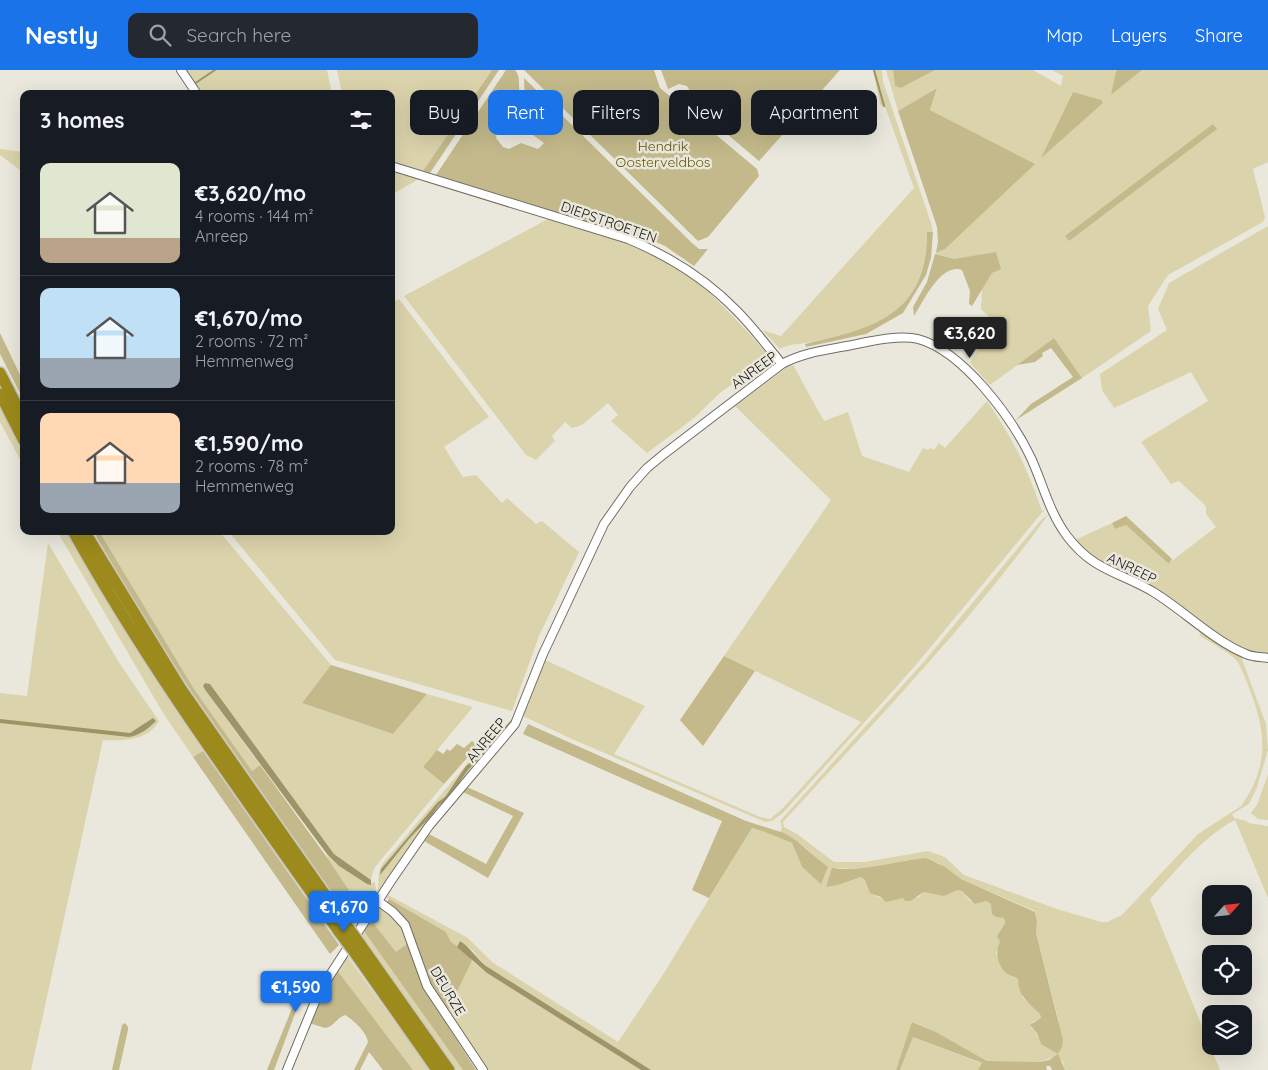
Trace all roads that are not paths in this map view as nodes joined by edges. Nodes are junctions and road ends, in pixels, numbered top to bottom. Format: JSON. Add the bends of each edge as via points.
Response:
{"nodes":[{"id":1,"x":181,"y":70,"type":"edge"},
{"id":2,"x":194,"y":90,"type":"edge"},
{"id":3,"x":395,"y":167,"type":"edge"},
{"id":4,"x":782,"y":364,"type":"junction"},
{"id":5,"x":0,"y":373,"type":"edge"},
{"id":6,"x":0,"y":394,"type":"edge"},
{"id":7,"x":20,"y":412,"type":"edge"},
{"id":8,"x":20,"y":433,"type":"edge"},
{"id":9,"x":75,"y":535,"type":"edge"},
{"id":10,"x":86,"y":535,"type":"edge"},
{"id":11,"x":1268,"y":658,"type":"edge"},
{"id":12,"x":378,"y":901,"type":"junction"},
{"id":13,"x":344,"y":930,"type":"junction"},
{"id":14,"x":358,"y":949,"type":"junction"},
{"id":15,"x":286,"y":1070,"type":"edge"},
{"id":16,"x":437,"y":1070,"type":"edge"},
{"id":17,"x":449,"y":1070,"type":"edge"},
{"id":18,"x":483,"y":1070,"type":"edge"}],
"edges":[{"from":1,"to":2,"type":"street"},
{"from":3,"to":4,"type":"street","name":"DIEPSTROETEN","via":[[652,249],[713,288],[750,325]]},
{"from":4,"to":11,"type":"street","name":"ANREEP","via":[[806,354],[905,338],[919,339],[941,351],[974,377],[997,404],[1031,458],[1055,518],[1079,551],[1104,569],[1155,593],[1226,643],[1246,654]]},
{"from":4,"to":12,"type":"street","name":"ANREEP","via":[[647,468],[623,496],[590,552],[542,654],[516,724],[429,826]]},
{"from":5,"to":7,"type":"highway"},
{"from":6,"to":8,"type":"highway"},
{"from":9,"to":13,"type":"highway","via":[[173,694]]},
{"from":10,"to":13,"type":"highway","via":[[181,689]]},
{"from":12,"to":15,"type":"street","name":"ANREEP","via":[[319,992]]},
{"from":12,"to":18,"type":"street","name":"DEURZE","via":[[405,925],[427,986]]},
{"from":13,"to":14,"type":"highway","bridge":true},
{"from":14,"to":16,"type":"highway"},
{"from":14,"to":17,"type":"highway"}]}
